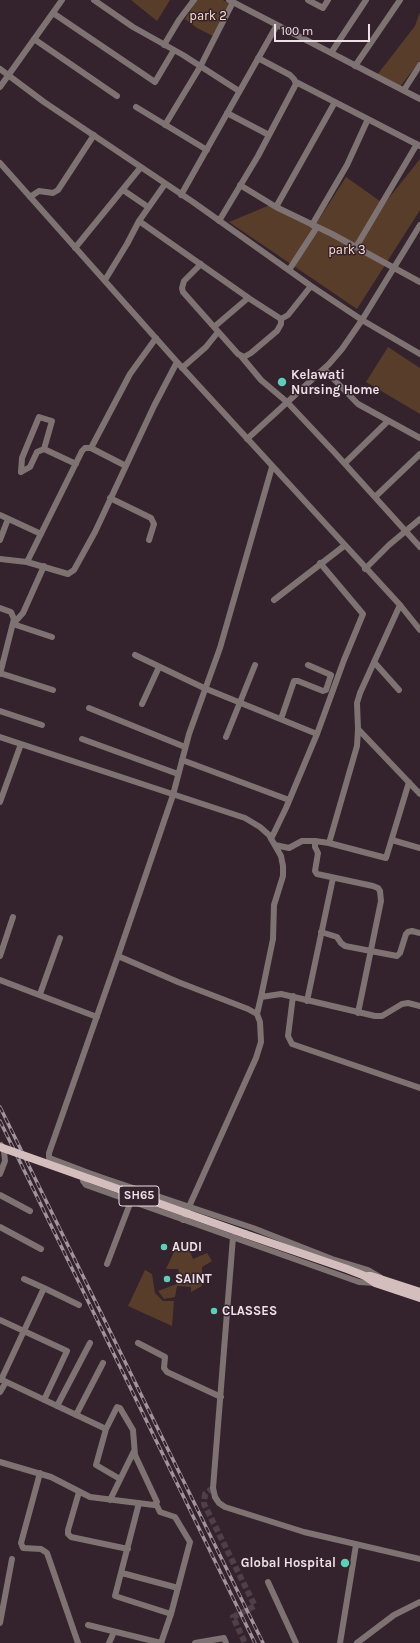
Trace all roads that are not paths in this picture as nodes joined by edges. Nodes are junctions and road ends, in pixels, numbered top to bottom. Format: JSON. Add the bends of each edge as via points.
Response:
{"nodes":[{"id":1,"x":62,"y":0,"type":"edge"},
{"id":2,"x":94,"y":0,"type":"edge"},
{"id":3,"x":194,"y":0,"type":"edge"},
{"id":4,"x":308,"y":0,"type":"edge"},
{"id":5,"x":328,"y":0,"type":"edge"},
{"id":6,"x":366,"y":0,"type":"edge"},
{"id":7,"x":400,"y":0,"type":"edge"},
{"id":8,"x":231,"y":1,"type":"edge"},
{"id":9,"x":53,"y":13,"type":"junction"},
{"id":10,"x":277,"y":25,"type":"junction"},
{"id":11,"x":34,"y":39,"type":"junction"},
{"id":12,"x":164,"y":45,"type":"junction"},
{"id":13,"x":174,"y":50,"type":"junction"},
{"id":14,"x":331,"y":53,"type":"junction"},
{"id":15,"x":258,"y":58,"type":"junction"},
{"id":16,"x":420,"y":64,"type":"edge"},
{"id":17,"x":355,"y":66,"type":"junction"},
{"id":18,"x":200,"y":67,"type":"junction"},
{"id":19,"x":0,"y":69,"type":"edge"},
{"id":20,"x":8,"y":75,"type":"junction"},
{"id":21,"x":296,"y":82,"type":"junction"},
{"id":22,"x":0,"y":87,"type":"edge"},
{"id":23,"x":404,"y":90,"type":"junction"},
{"id":24,"x":239,"y":91,"type":"junction"},
{"id":25,"x":117,"y":96,"type":"dead end"},
{"id":26,"x":420,"y":99,"type":"edge"},
{"id":27,"x":335,"y":102,"type":"junction"},
{"id":28,"x":136,"y":107,"type":"dead end"},
{"id":29,"x":227,"y":113,"type":"junction"},
{"id":30,"x":368,"y":119,"type":"junction"},
{"id":31,"x":165,"y":126,"type":"junction"},
{"id":32,"x":94,"y":135,"type":"junction"},
{"id":33,"x":269,"y":135,"type":"junction"},
{"id":34,"x":418,"y":145,"type":"edge"},
{"id":35,"x":207,"y":150,"type":"junction"},
{"id":36,"x":0,"y":163,"type":"edge"},
{"id":37,"x":141,"y":167,"type":"junction"},
{"id":38,"x":165,"y":184,"type":"junction"},
{"id":39,"x":240,"y":185,"type":"junction"},
{"id":40,"x":123,"y":190,"type":"junction"},
{"id":41,"x":181,"y":195,"type":"junction"},
{"id":42,"x":30,"y":197,"type":"junction"},
{"id":43,"x":148,"y":207,"type":"junction"},
{"id":44,"x":276,"y":207,"type":"junction"},
{"id":45,"x":139,"y":221,"type":"junction"},
{"id":46,"x":219,"y":221,"type":"junction"},
{"id":47,"x":420,"y":224,"type":"edge"},
{"id":48,"x":315,"y":226,"type":"junction"},
{"id":49,"x":356,"y":247,"type":"junction"},
{"id":50,"x":75,"y":248,"type":"junction"},
{"id":51,"x":201,"y":264,"type":"junction"},
{"id":52,"x":394,"y":267,"type":"junction"},
{"id":53,"x":289,"y":270,"type":"junction"},
{"id":54,"x":105,"y":280,"type":"junction"},
{"id":55,"x":420,"y":282,"type":"edge"},
{"id":56,"x":311,"y":286,"type":"junction"},
{"id":57,"x":248,"y":298,"type":"junction"},
{"id":58,"x":281,"y":319,"type":"junction"},
{"id":59,"x":362,"y":320,"type":"junction"},
{"id":60,"x":216,"y":330,"type":"junction"},
{"id":61,"x":156,"y":338,"type":"junction"},
{"id":62,"x":420,"y":354,"type":"edge"},
{"id":63,"x":241,"y":356,"type":"junction"},
{"id":64,"x":177,"y":362,"type":"junction"},
{"id":65,"x":182,"y":368,"type":"junction"},
{"id":66,"x":324,"y":369,"type":"junction"},
{"id":67,"x":287,"y":402,"type":"junction"},
{"id":68,"x":388,"y":421,"type":"junction"},
{"id":69,"x":420,"y":438,"type":"edge"},
{"id":70,"x":247,"y":439,"type":"junction"},
{"id":71,"x":91,"y":448,"type":"junction"},
{"id":72,"x":44,"y":449,"type":"junction"},
{"id":73,"x":420,"y":454,"type":"edge"},
{"id":74,"x":76,"y":464,"type":"junction"},
{"id":75,"x":345,"y":464,"type":"junction"},
{"id":76,"x":126,"y":466,"type":"junction"},
{"id":77,"x":272,"y":467,"type":"junction"},
{"id":78,"x":375,"y":497,"type":"junction"},
{"id":79,"x":110,"y":498,"type":"junction"},
{"id":80,"x":0,"y":515,"type":"edge"},
{"id":81,"x":8,"y":519,"type":"junction"},
{"id":82,"x":420,"y":520,"type":"edge"},
{"id":83,"x":406,"y":531,"type":"junction"},
{"id":84,"x":42,"y":534,"type":"junction"},
{"id":85,"x":0,"y":540,"type":"edge"},
{"id":86,"x":149,"y":540,"type":"dead end"},
{"id":87,"x":344,"y":546,"type":"junction"},
{"id":88,"x":420,"y":547,"type":"edge"},
{"id":89,"x":0,"y":559,"type":"edge"},
{"id":90,"x":27,"y":562,"type":"junction"},
{"id":91,"x":320,"y":563,"type":"junction"},
{"id":92,"x":44,"y":566,"type":"junction"},
{"id":93,"x":365,"y":569,"type":"junction"},
{"id":94,"x":274,"y":600,"type":"dead end"},
{"id":95,"x":400,"y":606,"type":"junction"},
{"id":96,"x":0,"y":608,"type":"edge"},
{"id":97,"x":13,"y":624,"type":"junction"},
{"id":98,"x":420,"y":630,"type":"edge"},
{"id":99,"x":52,"y":637,"type":"dead end"},
{"id":100,"x":3,"y":650,"type":"edge"},
{"id":101,"x":135,"y":655,"type":"dead end"},
{"id":102,"x":374,"y":662,"type":"junction"},
{"id":103,"x":255,"y":665,"type":"dead end"},
{"id":104,"x":308,"y":665,"type":"dead end"},
{"id":105,"x":159,"y":667,"type":"junction"},
{"id":106,"x":0,"y":674,"type":"edge"},
{"id":107,"x":204,"y":688,"type":"junction"},
{"id":108,"x":53,"y":690,"type":"dead end"},
{"id":109,"x":399,"y":690,"type":"dead end"},
{"id":110,"x":240,"y":703,"type":"junction"},
{"id":111,"x":142,"y":704,"type":"dead end"},
{"id":112,"x":89,"y":708,"type":"dead end"},
{"id":113,"x":0,"y":710,"type":"edge"},
{"id":114,"x":281,"y":719,"type":"junction"},
{"id":115,"x":42,"y":725,"type":"dead end"},
{"id":116,"x":358,"y":729,"type":"junction"},
{"id":117,"x":317,"y":734,"type":"junction"},
{"id":118,"x":0,"y":737,"type":"edge"},
{"id":119,"x":226,"y":737,"type":"dead end"},
{"id":120,"x":82,"y":739,"type":"dead end"},
{"id":121,"x":21,"y":744,"type":"junction"},
{"id":122,"x":185,"y":747,"type":"junction"},
{"id":123,"x":182,"y":760,"type":"junction"},
{"id":124,"x":178,"y":774,"type":"junction"},
{"id":125,"x":408,"y":782,"type":"junction"},
{"id":126,"x":420,"y":794,"type":"edge"},
{"id":127,"x":173,"y":795,"type":"junction"},
{"id":128,"x":290,"y":800,"type":"junction"},
{"id":129,"x":0,"y":802,"type":"edge"},
{"id":130,"x":271,"y":839,"type":"junction"},
{"id":131,"x":392,"y":840,"type":"junction"},
{"id":132,"x":315,"y":842,"type":"junction"},
{"id":133,"x":329,"y":844,"type":"junction"},
{"id":134,"x":275,"y":845,"type":"junction"},
{"id":135,"x":420,"y":848,"type":"edge"},
{"id":136,"x":334,"y":878,"type":"junction"},
{"id":137,"x":14,"y":917,"type":"dead end"},
{"id":138,"x":322,"y":932,"type":"junction"},
{"id":139,"x":420,"y":933,"type":"edge"},
{"id":140,"x":60,"y":938,"type":"dead end"},
{"id":141,"x":370,"y":951,"type":"junction"},
{"id":142,"x":0,"y":956,"type":"edge"},
{"id":143,"x":118,"y":956,"type":"junction"},
{"id":144,"x":0,"y":980,"type":"edge"},
{"id":145,"x":40,"y":994,"type":"junction"},
{"id":146,"x":293,"y":996,"type":"junction"},
{"id":147,"x":262,"y":997,"type":"junction"},
{"id":148,"x":307,"y":1001,"type":"junction"},
{"id":149,"x":420,"y":1006,"type":"edge"},
{"id":150,"x":358,"y":1013,"type":"junction"},
{"id":151,"x":257,"y":1014,"type":"junction"},
{"id":152,"x":97,"y":1017,"type":"junction"},
{"id":153,"x":420,"y":1088,"type":"edge"},
{"id":154,"x":0,"y":1144,"type":"edge"},
{"id":155,"x":0,"y":1147,"type":"edge"},
{"id":156,"x":2,"y":1159,"type":"edge"},
{"id":157,"x":89,"y":1173,"type":"junction"},
{"id":158,"x":0,"y":1174,"type":"edge"},
{"id":159,"x":0,"y":1195,"type":"edge"},
{"id":160,"x":131,"y":1201,"type":"junction"},
{"id":161,"x":189,"y":1206,"type":"junction"},
{"id":162,"x":30,"y":1211,"type":"dead end"},
{"id":163,"x":183,"y":1220,"type":"junction"},
{"id":164,"x":0,"y":1227,"type":"edge"},
{"id":165,"x":233,"y":1236,"type":"junction"},
{"id":166,"x":41,"y":1249,"type":"dead end"},
{"id":167,"x":107,"y":1264,"type":"dead end"},
{"id":168,"x":24,"y":1279,"type":"dead end"},
{"id":169,"x":379,"y":1281,"type":"junction"},
{"id":170,"x":44,"y":1288,"type":"junction"},
{"id":171,"x":420,"y":1292,"type":"edge"},
{"id":172,"x":420,"y":1298,"type":"edge"},
{"id":173,"x":79,"y":1305,"type":"dead end"},
{"id":174,"x":0,"y":1320,"type":"edge"},
{"id":175,"x":24,"y":1332,"type":"junction"},
{"id":176,"x":90,"y":1343,"type":"dead end"},
{"id":177,"x":138,"y":1343,"type":"dead end"},
{"id":178,"x":103,"y":1363,"type":"dead end"},
{"id":179,"x":2,"y":1380,"type":"edge"},
{"id":180,"x":0,"y":1392,"type":"edge"},
{"id":181,"x":221,"y":1397,"type":"junction"},
{"id":182,"x":44,"y":1400,"type":"junction"},
{"id":183,"x":57,"y":1406,"type":"junction"},
{"id":184,"x":76,"y":1415,"type":"junction"},
{"id":185,"x":106,"y":1429,"type":"junction"},
{"id":186,"x":134,"y":1451,"type":"junction"},
{"id":187,"x":0,"y":1462,"type":"edge"},
{"id":188,"x":40,"y":1473,"type":"junction"},
{"id":189,"x":120,"y":1479,"type":"junction"},
{"id":190,"x":79,"y":1492,"type":"junction"},
{"id":191,"x":110,"y":1500,"type":"junction"},
{"id":192,"x":139,"y":1503,"type":"junction"},
{"id":193,"x":156,"y":1504,"type":"junction"},
{"id":194,"x":356,"y":1545,"type":"junction"},
{"id":195,"x":128,"y":1549,"type":"junction"},
{"id":196,"x":12,"y":1559,"type":"dead end"},
{"id":197,"x":420,"y":1559,"type":"edge"},
{"id":198,"x":122,"y":1572,"type":"junction"},
{"id":199,"x":268,"y":1582,"type":"dead end"},
{"id":200,"x":178,"y":1588,"type":"junction"},
{"id":201,"x":420,"y":1602,"type":"edge"},
{"id":202,"x":171,"y":1614,"type":"junction"},
{"id":203,"x":0,"y":1623,"type":"edge"},
{"id":204,"x":88,"y":1625,"type":"dead end"},
{"id":205,"x":114,"y":1632,"type":"junction"},
{"id":206,"x":78,"y":1643,"type":"edge"},
{"id":207,"x":109,"y":1643,"type":"edge"},
{"id":208,"x":161,"y":1643,"type":"edge"},
{"id":209,"x":195,"y":1643,"type":"edge"},
{"id":210,"x":226,"y":1643,"type":"edge"},
{"id":211,"x":296,"y":1643,"type":"edge"},
{"id":212,"x":340,"y":1643,"type":"edge"},
{"id":213,"x":357,"y":1643,"type":"edge"}],
"edges":[{"from":1,"to":9,"type":"street"},
{"from":2,"to":12,"type":"street"},
{"from":3,"to":12,"type":"street"},
{"from":4,"to":5,"type":"street","via":[[323,8]]},
{"from":6,"to":14,"type":"street"},
{"from":7,"to":17,"type":"street"},
{"from":8,"to":10,"type":"street"},
{"from":8,"to":18,"type":"street"},
{"from":9,"to":11,"type":"street"},
{"from":9,"to":13,"type":"street","via":[[155,82]]},
{"from":10,"to":14,"type":"street"},
{"from":10,"to":15,"type":"street"},
{"from":11,"to":20,"type":"street"},
{"from":11,"to":25,"type":"street"},
{"from":12,"to":13,"type":"street"},
{"from":13,"to":18,"type":"street"},
{"from":14,"to":17,"type":"street"},
{"from":15,"to":21,"type":"street","via":[[290,75]]},
{"from":15,"to":24,"type":"street"},
{"from":16,"to":23,"type":"street"},
{"from":17,"to":23,"type":"street"},
{"from":18,"to":24,"type":"street"},
{"from":18,"to":31,"type":"street"},
{"from":19,"to":20,"type":"street"},
{"from":20,"to":22,"type":"street"},
{"from":20,"to":32,"type":"street"},
{"from":21,"to":27,"type":"street"},
{"from":21,"to":33,"type":"street"},
{"from":23,"to":26,"type":"street"},
{"from":24,"to":29,"type":"street"},
{"from":27,"to":30,"type":"street"},
{"from":27,"to":44,"type":"street"},
{"from":28,"to":31,"type":"street"},
{"from":29,"to":33,"type":"street"},
{"from":29,"to":35,"type":"street"},
{"from":30,"to":34,"type":"street"},
{"from":30,"to":48,"type":"street"},
{"from":31,"to":35,"type":"street"},
{"from":32,"to":37,"type":"street"},
{"from":32,"to":42,"type":"street","via":[[58,190],[53,193],[39,191]]},
{"from":33,"to":39,"type":"street"},
{"from":34,"to":49,"type":"street"},
{"from":35,"to":41,"type":"street"},
{"from":36,"to":42,"type":"street"},
{"from":37,"to":38,"type":"street"},
{"from":37,"to":40,"type":"street"},
{"from":38,"to":41,"type":"street"},
{"from":38,"to":43,"type":"street"},
{"from":39,"to":44,"type":"street"},
{"from":39,"to":46,"type":"street"},
{"from":40,"to":43,"type":"street"},
{"from":40,"to":50,"type":"street"},
{"from":41,"to":46,"type":"street"},
{"from":42,"to":50,"type":"street"},
{"from":43,"to":45,"type":"street"},
{"from":44,"to":48,"type":"street"},
{"from":45,"to":51,"type":"street"},
{"from":45,"to":54,"type":"street"},
{"from":46,"to":53,"type":"street"},
{"from":47,"to":52,"type":"street"},
{"from":48,"to":49,"type":"street"},
{"from":48,"to":53,"type":"street"},
{"from":49,"to":52,"type":"street"},
{"from":50,"to":54,"type":"street"},
{"from":51,"to":57,"type":"street"},
{"from":51,"to":60,"type":"street","via":[[184,281],[182,288]]},
{"from":52,"to":55,"type":"street"},
{"from":52,"to":59,"type":"street"},
{"from":53,"to":56,"type":"street"},
{"from":54,"to":61,"type":"street"},
{"from":56,"to":58,"type":"street","via":[[288,315]]},
{"from":56,"to":59,"type":"street"},
{"from":57,"to":58,"type":"street"},
{"from":57,"to":60,"type":"street"},
{"from":58,"to":63,"type":"street","via":[[280,327],[271,336],[247,356]]},
{"from":59,"to":62,"type":"street"},
{"from":59,"to":66,"type":"street"},
{"from":60,"to":63,"type":"street"},
{"from":60,"to":65,"type":"street","via":[[206,347]]},
{"from":61,"to":64,"type":"street"},
{"from":61,"to":71,"type":"street","via":[[130,374]]},
{"from":63,"to":67,"type":"street","via":[[261,380]]},
{"from":64,"to":65,"type":"street"},
{"from":64,"to":76,"type":"street"},
{"from":65,"to":70,"type":"street"},
{"from":66,"to":67,"type":"street"},
{"from":66,"to":68,"type":"street","via":[[352,399]]},
{"from":67,"to":70,"type":"street"},
{"from":67,"to":75,"type":"street"},
{"from":68,"to":69,"type":"street"},
{"from":68,"to":75,"type":"street"},
{"from":70,"to":77,"type":"street"},
{"from":71,"to":74,"type":"street","via":[[86,448]]},
{"from":71,"to":76,"type":"street"},
{"from":72,"to":72,"type":"street","via":[[52,421],[39,417],[22,458],[21,472],[30,467],[37,452]]},
{"from":72,"to":74,"type":"street"},
{"from":73,"to":78,"type":"street"},
{"from":74,"to":84,"type":"street"},
{"from":75,"to":78,"type":"street"},
{"from":76,"to":79,"type":"street"},
{"from":77,"to":87,"type":"street"},
{"from":77,"to":107,"type":"street","via":[[220,648]]},
{"from":78,"to":83,"type":"street"},
{"from":79,"to":86,"type":"street","via":[[151,518],[154,524]]},
{"from":79,"to":92,"type":"street","via":[[74,570],[68,574]]},
{"from":80,"to":81,"type":"street"},
{"from":81,"to":84,"type":"street"},
{"from":81,"to":85,"type":"street"},
{"from":82,"to":83,"type":"street"},
{"from":83,"to":88,"type":"street"},
{"from":83,"to":93,"type":"street"},
{"from":84,"to":90,"type":"street"},
{"from":87,"to":91,"type":"street"},
{"from":87,"to":93,"type":"street"},
{"from":89,"to":90,"type":"street"},
{"from":90,"to":92,"type":"street"},
{"from":91,"to":94,"type":"street"},
{"from":91,"to":117,"type":"street","via":[[363,614]]},
{"from":92,"to":97,"type":"street","via":[[24,613]]},
{"from":93,"to":95,"type":"street"},
{"from":95,"to":98,"type":"street"},
{"from":95,"to":102,"type":"street"},
{"from":96,"to":97,"type":"street","via":[[14,615]]},
{"from":97,"to":99,"type":"street"},
{"from":97,"to":100,"type":"street"},
{"from":100,"to":106,"type":"street"},
{"from":101,"to":105,"type":"street"},
{"from":102,"to":109,"type":"street"},
{"from":102,"to":116,"type":"street","via":[[357,703]]},
{"from":103,"to":110,"type":"street"},
{"from":104,"to":114,"type":"street","via":[[331,675],[326,690],[323,692],[294,681]]},
{"from":105,"to":107,"type":"street"},
{"from":105,"to":111,"type":"street"},
{"from":106,"to":108,"type":"street"},
{"from":107,"to":110,"type":"street"},
{"from":107,"to":122,"type":"street"},
{"from":110,"to":114,"type":"street"},
{"from":110,"to":119,"type":"street"},
{"from":112,"to":122,"type":"street"},
{"from":113,"to":115,"type":"street"},
{"from":114,"to":117,"type":"street"},
{"from":116,"to":125,"type":"street"},
{"from":116,"to":133,"type":"street","via":[[357,746]]},
{"from":117,"to":128,"type":"street"},
{"from":118,"to":121,"type":"street"},
{"from":120,"to":124,"type":"street"},
{"from":121,"to":127,"type":"street"},
{"from":121,"to":129,"type":"street"},
{"from":122,"to":123,"type":"street"},
{"from":123,"to":124,"type":"street"},
{"from":123,"to":128,"type":"street"},
{"from":124,"to":127,"type":"street"},
{"from":125,"to":126,"type":"street"},
{"from":125,"to":131,"type":"street"},
{"from":127,"to":130,"type":"street","via":[[245,818],[260,827]]},
{"from":127,"to":143,"type":"street"},
{"from":128,"to":130,"type":"street"},
{"from":130,"to":134,"type":"street"},
{"from":131,"to":133,"type":"street","via":[[388,856],[384,858]]},
{"from":131,"to":135,"type":"street"},
{"from":132,"to":133,"type":"street"},
{"from":132,"to":134,"type":"street","via":[[302,841],[289,848]]},
{"from":132,"to":136,"type":"street","via":[[318,853],[315,873]]},
{"from":134,"to":147,"type":"street","via":[[281,856],[283,876],[274,905],[273,939]]},
{"from":136,"to":138,"type":"street"},
{"from":136,"to":141,"type":"street","via":[[373,886],[380,891],[381,901]]},
{"from":137,"to":142,"type":"street"},
{"from":138,"to":141,"type":"street","via":[[337,937],[343,945]]},
{"from":138,"to":148,"type":"street"},
{"from":139,"to":141,"type":"street","via":[[408,932],[397,956]]},
{"from":140,"to":145,"type":"street"},
{"from":141,"to":150,"type":"street"},
{"from":143,"to":151,"type":"street"},
{"from":143,"to":152,"type":"street"},
{"from":144,"to":145,"type":"street"},
{"from":145,"to":152,"type":"street"},
{"from":146,"to":147,"type":"street","via":[[277,994]]},
{"from":146,"to":148,"type":"street"},
{"from":146,"to":153,"type":"street","via":[[288,1036],[292,1044]]},
{"from":147,"to":151,"type":"street"},
{"from":148,"to":150,"type":"street"},
{"from":149,"to":150,"type":"street","via":[[402,1004],[382,1016]]},
{"from":151,"to":161,"type":"street","via":[[261,1042],[256,1058]]},
{"from":152,"to":157,"type":"street","via":[[48,1155],[52,1159]]},
{"from":154,"to":156,"type":"street","via":[[4,1152]]},
{"from":155,"to":169,"type":"main road","number":"SH65","bridge":true,"via":[[371,1276]]},
{"from":156,"to":158,"type":"street"},
{"from":157,"to":160,"type":"street","via":[[85,1174],[83,1181],[86,1185]]},
{"from":157,"to":161,"type":"street"},
{"from":159,"to":162,"type":"street"},
{"from":160,"to":163,"type":"street"},
{"from":160,"to":167,"type":"street"},
{"from":161,"to":163,"type":"street"},
{"from":161,"to":169,"type":"street","via":[[368,1270],[377,1274]]},
{"from":163,"to":165,"type":"street"},
{"from":164,"to":166,"type":"street"},
{"from":165,"to":169,"type":"street","via":[[359,1282]]},
{"from":165,"to":181,"type":"street"},
{"from":168,"to":170,"type":"street"},
{"from":169,"to":171,"type":"main road","number":"SH65"},
{"from":169,"to":172,"type":"main road","number":"SH65"},
{"from":170,"to":173,"type":"street"},
{"from":170,"to":175,"type":"street"},
{"from":174,"to":175,"type":"street"},
{"from":175,"to":179,"type":"street"},
{"from":175,"to":182,"type":"street","via":[[67,1351]]},
{"from":176,"to":183,"type":"street"},
{"from":177,"to":181,"type":"street","via":[[165,1357],[164,1368],[167,1372]]},
{"from":178,"to":184,"type":"street"},
{"from":179,"to":180,"type":"street"},
{"from":179,"to":182,"type":"street"},
{"from":181,"to":194,"type":"street","via":[[213,1488],[219,1503],[304,1532]]},
{"from":182,"to":183,"type":"street"},
{"from":183,"to":184,"type":"street"},
{"from":184,"to":185,"type":"street"},
{"from":185,"to":186,"type":"street","via":[[119,1407],[133,1430]]},
{"from":185,"to":189,"type":"street","via":[[96,1465]]},
{"from":186,"to":189,"type":"street"},
{"from":186,"to":193,"type":"street","via":[[157,1501]]},
{"from":187,"to":188,"type":"street"},
{"from":188,"to":190,"type":"street"},
{"from":188,"to":206,"type":"street","via":[[22,1546],[26,1549],[42,1549],[47,1553]]},
{"from":189,"to":191,"type":"street"},
{"from":190,"to":191,"type":"street","via":[[90,1497]]},
{"from":190,"to":195,"type":"street","via":[[68,1534],[71,1537]]},
{"from":191,"to":192,"type":"street"},
{"from":192,"to":193,"type":"street"},
{"from":192,"to":195,"type":"street"},
{"from":193,"to":200,"type":"street","via":[[160,1512],[175,1517],[190,1542]]},
{"from":194,"to":197,"type":"street"},
{"from":194,"to":212,"type":"street"},
{"from":195,"to":198,"type":"street"},
{"from":196,"to":203,"type":"street"},
{"from":198,"to":200,"type":"street"},
{"from":198,"to":202,"type":"street","via":[[115,1596]]},
{"from":199,"to":211,"type":"street"},
{"from":200,"to":202,"type":"street"},
{"from":201,"to":213,"type":"street","via":[[394,1616]]},
{"from":202,"to":208,"type":"street"},
{"from":204,"to":205,"type":"street"},
{"from":205,"to":207,"type":"street"},
{"from":205,"to":208,"type":"street"},
{"from":209,"to":210,"type":"street","via":[[224,1638]]}]}
